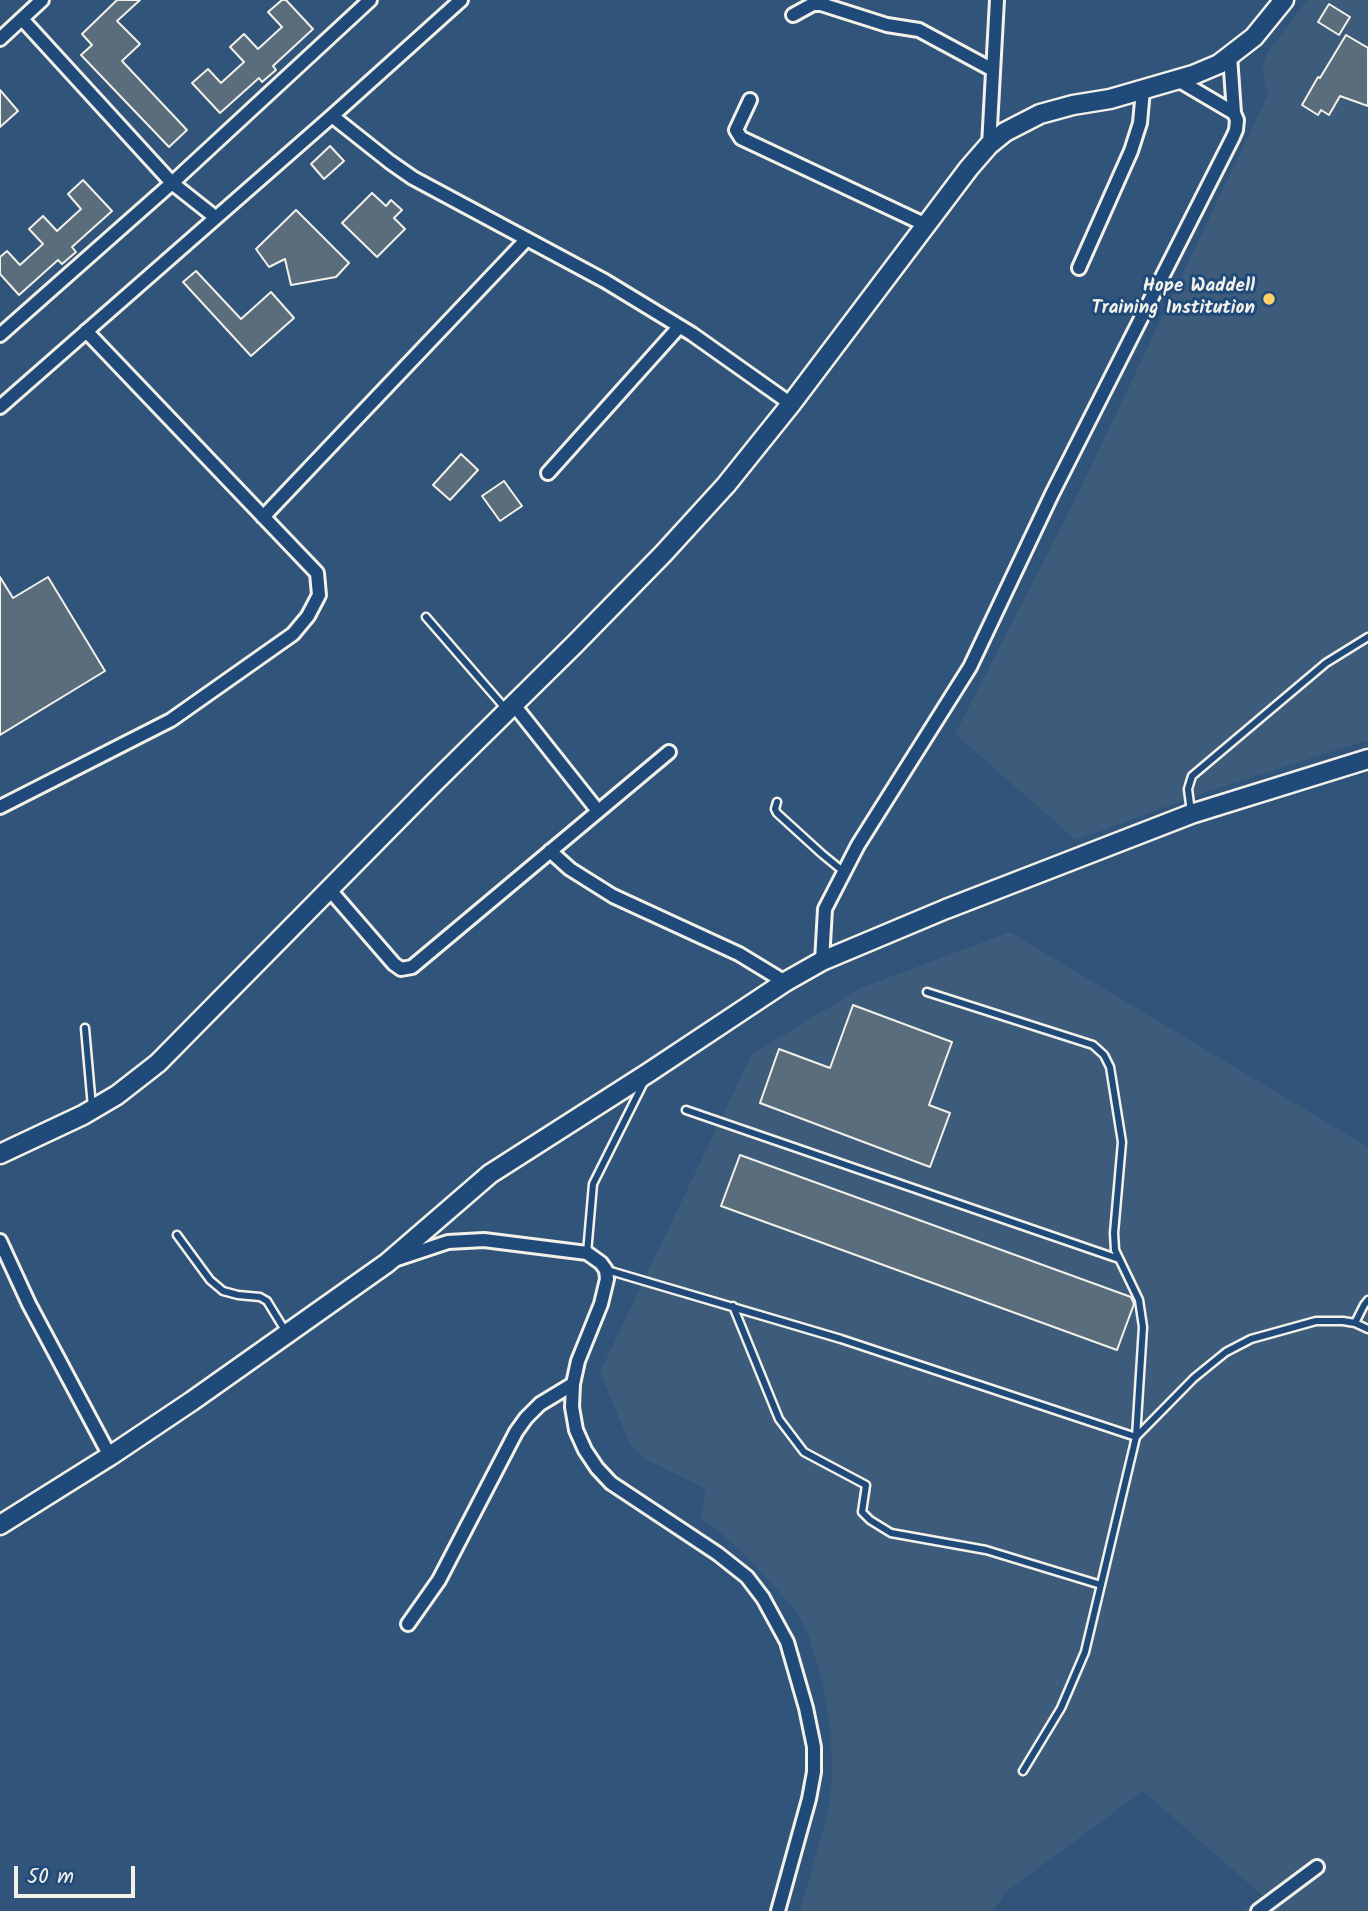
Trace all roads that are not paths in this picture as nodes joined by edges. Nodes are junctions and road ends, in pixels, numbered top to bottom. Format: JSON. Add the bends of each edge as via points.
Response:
{"nodes":[{"id":1,"x":41,"y":0,"type":"edge"},
{"id":2,"x":370,"y":0,"type":"edge"},
{"id":3,"x":460,"y":0,"type":"edge"},
{"id":4,"x":997,"y":0,"type":"edge"},
{"id":5,"x":1284,"y":0,"type":"edge"},
{"id":6,"x":793,"y":15,"type":"dead end"},
{"id":7,"x":22,"y":19,"type":"junction"},
{"id":8,"x":0,"y":39,"type":"edge"},
{"id":9,"x":1230,"y":56,"type":"junction"},
{"id":10,"x":993,"y":70,"type":"junction"},
{"id":11,"x":1178,"y":80,"type":"junction"},
{"id":12,"x":1143,"y":90,"type":"junction"},
{"id":13,"x":750,"y":100,"type":"dead end"},
{"id":14,"x":1234,"y":113,"type":"junction"},
{"id":15,"x":332,"y":116,"type":"junction"},
{"id":16,"x":989,"y":145,"type":"junction"},
{"id":17,"x":172,"y":183,"type":"junction"},
{"id":18,"x":215,"y":217,"type":"junction"},
{"id":19,"x":926,"y":225,"type":"junction"},
{"id":20,"x":527,"y":239,"type":"junction"},
{"id":21,"x":1079,"y":268,"type":"dead end"},
{"id":22,"x":679,"y":327,"type":"junction"},
{"id":23,"x":86,"y":331,"type":"junction"},
{"id":24,"x":0,"y":335,"type":"edge"},
{"id":25,"x":791,"y":404,"type":"junction"},
{"id":26,"x":1,"y":405,"type":"edge"},
{"id":27,"x":548,"y":473,"type":"dead end"},
{"id":28,"x":263,"y":517,"type":"junction"},
{"id":29,"x":426,"y":617,"type":"dead end"},
{"id":30,"x":1368,"y":637,"type":"edge"},
{"id":31,"x":510,"y":707,"type":"junction"},
{"id":32,"x":669,"y":752,"type":"dead end"},
{"id":33,"x":1368,"y":759,"type":"edge"},
{"id":34,"x":777,"y":802,"type":"dead end"},
{"id":35,"x":0,"y":807,"type":"edge"},
{"id":36,"x":598,"y":811,"type":"junction"},
{"id":37,"x":1191,"y":814,"type":"junction"},
{"id":38,"x":550,"y":851,"type":"junction"},
{"id":39,"x":844,"y":872,"type":"junction"},
{"id":40,"x":329,"y":889,"type":"junction"},
{"id":41,"x":822,"y":961,"type":"junction"},
{"id":42,"x":785,"y":982,"type":"junction"},
{"id":43,"x":927,"y":992,"type":"dead end"},
{"id":44,"x":85,"y":1028,"type":"dead end"},
{"id":45,"x":648,"y":1073,"type":"junction"},
{"id":46,"x":93,"y":1109,"type":"junction"},
{"id":47,"x":686,"y":1110,"type":"dead end"},
{"id":48,"x":0,"y":1154,"type":"edge"},
{"id":49,"x":177,"y":1235,"type":"dead end"},
{"id":50,"x":0,"y":1241,"type":"edge"},
{"id":51,"x":587,"y":1253,"type":"junction"},
{"id":52,"x":1119,"y":1259,"type":"junction"},
{"id":53,"x":387,"y":1263,"type":"junction"},
{"id":54,"x":606,"y":1270,"type":"junction"},
{"id":55,"x":1368,"y":1300,"type":"edge"},
{"id":56,"x":733,"y":1307,"type":"junction"},
{"id":57,"x":1355,"y":1323,"type":"junction"},
{"id":58,"x":1368,"y":1329,"type":"edge"},
{"id":59,"x":287,"y":1334,"type":"junction"},
{"id":60,"x":573,"y":1384,"type":"junction"},
{"id":61,"x":1136,"y":1437,"type":"junction"},
{"id":62,"x":110,"y":1456,"type":"junction"},
{"id":63,"x":0,"y":1525,"type":"edge"},
{"id":64,"x":1101,"y":1585,"type":"junction"},
{"id":65,"x":408,"y":1624,"type":"dead end"},
{"id":66,"x":1023,"y":1772,"type":"dead end"},
{"id":67,"x":1317,"y":1867,"type":"dead end"},
{"id":68,"x":779,"y":1911,"type":"edge"},
{"id":69,"x":1258,"y":1911,"type":"edge"}],
"edges":[{"from":1,"to":7,"type":"street"},
{"from":2,"to":17,"type":"street"},
{"from":3,"to":15,"type":"street"},
{"from":4,"to":10,"type":"street"},
{"from":5,"to":9,"type":"street","via":[[1254,37]]},
{"from":6,"to":10,"type":"street","via":[[821,4],[919,30]]},
{"from":7,"to":8,"type":"street"},
{"from":7,"to":17,"type":"street"},
{"from":9,"to":11,"type":"street"},
{"from":9,"to":14,"type":"street"},
{"from":10,"to":16,"type":"street"},
{"from":11,"to":12,"type":"street"},
{"from":11,"to":14,"type":"street"},
{"from":12,"to":16,"type":"street","via":[[1040,114]]},
{"from":12,"to":21,"type":"street","via":[[1131,152]]},
{"from":13,"to":19,"type":"street","via":[[736,130],[741,138]]},
{"from":14,"to":39,"type":"street","via":[[1233,137],[970,667]]},
{"from":15,"to":18,"type":"street"},
{"from":15,"to":20,"type":"street","via":[[413,177]]},
{"from":16,"to":19,"type":"street"},
{"from":17,"to":18,"type":"street"},
{"from":17,"to":24,"type":"street"},
{"from":18,"to":23,"type":"street"},
{"from":19,"to":25,"type":"street"},
{"from":20,"to":22,"type":"street"},
{"from":20,"to":28,"type":"street"},
{"from":22,"to":25,"type":"street"},
{"from":22,"to":27,"type":"street"},
{"from":23,"to":26,"type":"street"},
{"from":23,"to":28,"type":"street"},
{"from":25,"to":31,"type":"street","via":[[663,554]]},
{"from":28,"to":35,"type":"street","via":[[317,573],[319,594],[293,634],[171,720]]},
{"from":29,"to":31,"type":"lane"},
{"from":30,"to":37,"type":"lane","via":[[1326,663],[1192,776],[1188,789]]},
{"from":31,"to":36,"type":"street"},
{"from":31,"to":40,"type":"street"},
{"from":32,"to":36,"type":"street"},
{"from":33,"to":37,"type":"street"},
{"from":34,"to":39,"type":"lane","via":[[776,813]]},
{"from":36,"to":38,"type":"street"},
{"from":37,"to":41,"type":"street"},
{"from":38,"to":40,"type":"street","via":[[412,967],[401,969]]},
{"from":38,"to":42,"type":"street","via":[[613,896],[739,954]]},
{"from":39,"to":41,"type":"street","via":[[825,909]]},
{"from":40,"to":46,"type":"street","via":[[158,1063]]},
{"from":41,"to":42,"type":"street"},
{"from":42,"to":45,"type":"street"},
{"from":43,"to":52,"type":"lane","via":[[1093,1045],[1104,1055],[1122,1142],[1114,1233]]},
{"from":44,"to":46,"type":"lane"},
{"from":45,"to":51,"type":"lane","via":[[593,1184]]},
{"from":45,"to":53,"type":"street","via":[[490,1174]]},
{"from":46,"to":48,"type":"street"},
{"from":47,"to":52,"type":"lane"},
{"from":49,"to":59,"type":"lane","via":[[210,1280],[223,1290],[267,1301]]},
{"from":50,"to":62,"type":"street"},
{"from":51,"to":53,"type":"street","via":[[484,1240],[448,1242]]},
{"from":51,"to":54,"type":"street"},
{"from":52,"to":61,"type":"lane","via":[[1139,1300],[1143,1327]]},
{"from":53,"to":59,"type":"street"},
{"from":54,"to":56,"type":"lane"},
{"from":54,"to":60,"type":"street","via":[[601,1304]]},
{"from":55,"to":57,"type":"lane"},
{"from":56,"to":61,"type":"lane"},
{"from":56,"to":64,"type":"lane","via":[[779,1419],[804,1452],[866,1485],[862,1512],[870,1520],[891,1533],[986,1550]]},
{"from":57,"to":58,"type":"lane"},
{"from":57,"to":61,"type":"lane","via":[[1316,1321],[1251,1339],[1226,1352]]},
{"from":59,"to":62,"type":"street"},
{"from":60,"to":65,"type":"street","via":[[540,1404],[516,1432],[439,1580]]},
{"from":60,"to":68,"type":"street","via":[[576,1430],[597,1468],[611,1483],[747,1577],[787,1642],[806,1708],[814,1772]]},
{"from":61,"to":64,"type":"lane"},
{"from":62,"to":63,"type":"street"},
{"from":64,"to":66,"type":"lane","via":[[1085,1652],[1061,1708]]},
{"from":67,"to":69,"type":"street"}]}
